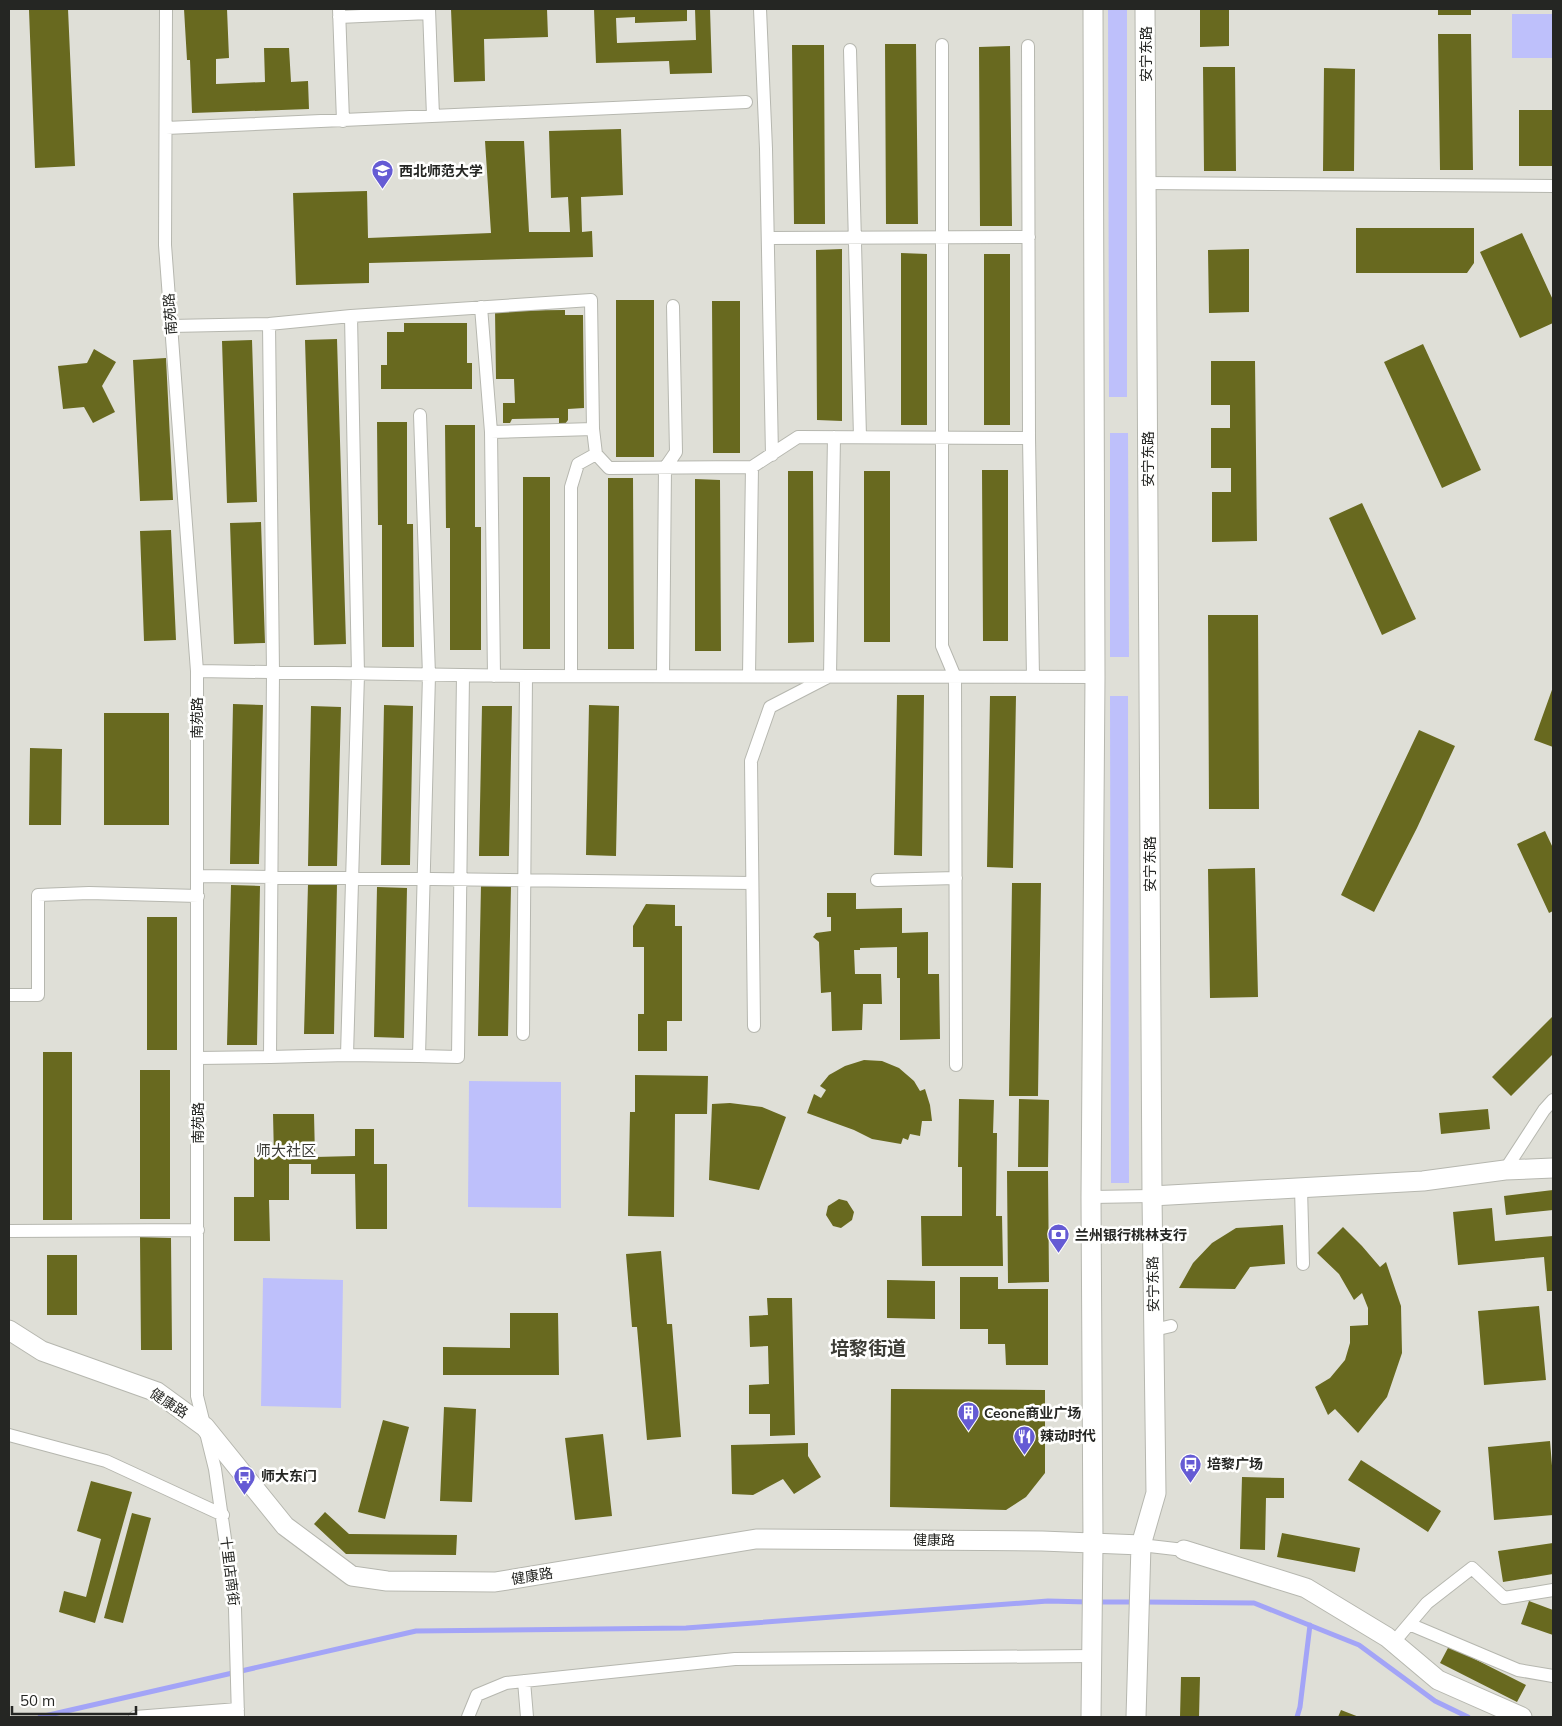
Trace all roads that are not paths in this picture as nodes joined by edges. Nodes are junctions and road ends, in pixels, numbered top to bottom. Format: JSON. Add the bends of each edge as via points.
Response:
{"nodes":[{"id":1,"x":166,"y":9,"type":"edge"},
{"id":2,"x":760,"y":9,"type":"edge"},
{"id":3,"x":1093,"y":9,"type":"edge"},
{"id":4,"x":1145,"y":9,"type":"edge"},
{"id":5,"x":429,"y":11,"type":"edge"},
{"id":6,"x":339,"y":13,"type":"edge"},
{"id":7,"x":942,"y":45,"type":"dead end"},
{"id":8,"x":1028,"y":46,"type":"dead end"},
{"id":9,"x":850,"y":50,"type":"dead end"},
{"id":10,"x":746,"y":102,"type":"dead end"},
{"id":11,"x":433,"y":116,"type":"junction"},
{"id":12,"x":343,"y":121,"type":"junction"},
{"id":13,"x":166,"y":128,"type":"junction"},
{"id":14,"x":1146,"y":183,"type":"junction"},
{"id":15,"x":1553,"y":186,"type":"edge"},
{"id":16,"x":855,"y":237,"type":"junction"},
{"id":17,"x":942,"y":237,"type":"junction"},
{"id":18,"x":1029,"y":237,"type":"junction"},
{"id":19,"x":768,"y":238,"type":"junction"},
{"id":20,"x":673,"y":306,"type":"dead end"},
{"id":21,"x":481,"y":307,"type":"junction"},
{"id":22,"x":351,"y":316,"type":"junction"},
{"id":23,"x":268,"y":324,"type":"junction"},
{"id":24,"x":171,"y":326,"type":"junction"},
{"id":25,"x":420,"y":415,"type":"dead end"},
{"id":26,"x":593,"y":429,"type":"junction"},
{"id":27,"x":490,"y":432,"type":"junction"},
{"id":28,"x":834,"y":437,"type":"junction"},
{"id":29,"x":860,"y":437,"type":"junction"},
{"id":30,"x":943,"y":438,"type":"junction"},
{"id":31,"x":1029,"y":438,"type":"junction"},
{"id":32,"x":596,"y":454,"type":"junction"},
{"id":33,"x":772,"y":454,"type":"junction"},
{"id":34,"x":752,"y":467,"type":"junction"},
{"id":35,"x":665,"y":468,"type":"junction"},
{"id":36,"x":197,"y":671,"type":"junction"},
{"id":37,"x":273,"y":672,"type":"junction"},
{"id":38,"x":358,"y":674,"type":"junction"},
{"id":39,"x":429,"y":675,"type":"junction"},
{"id":40,"x":463,"y":675,"type":"junction"},
{"id":41,"x":494,"y":676,"type":"junction"},
{"id":42,"x":526,"y":676,"type":"junction"},
{"id":43,"x":571,"y":676,"type":"junction"},
{"id":44,"x":663,"y":676,"type":"junction"},
{"id":45,"x":749,"y":676,"type":"junction"},
{"id":46,"x":830,"y":676,"type":"junction"},
{"id":47,"x":955,"y":677,"type":"junction"},
{"id":48,"x":1033,"y":677,"type":"junction"},
{"id":49,"x":1095,"y":677,"type":"junction"},
{"id":50,"x":198,"y":876,"type":"junction"},
{"id":51,"x":272,"y":876,"type":"junction"},
{"id":52,"x":354,"y":877,"type":"junction"},
{"id":53,"x":423,"y":878,"type":"junction"},
{"id":54,"x":461,"y":878,"type":"junction"},
{"id":55,"x":956,"y":878,"type":"junction"},
{"id":56,"x":524,"y":879,"type":"junction"},
{"id":57,"x":876,"y":880,"type":"dead end"},
{"id":58,"x":752,"y":883,"type":"junction"},
{"id":59,"x":198,"y":896,"type":"junction"},
{"id":60,"x":9,"y":995,"type":"edge"},
{"id":61,"x":754,"y":1026,"type":"dead end"},
{"id":62,"x":523,"y":1034,"type":"dead end"},
{"id":63,"x":347,"y":1055,"type":"junction"},
{"id":64,"x":419,"y":1056,"type":"junction"},
{"id":65,"x":270,"y":1057,"type":"junction"},
{"id":66,"x":198,"y":1058,"type":"junction"},
{"id":67,"x":956,"y":1065,"type":"dead end"},
{"id":68,"x":1553,"y":1100,"type":"edge"},
{"id":69,"x":1553,"y":1168,"type":"edge"},
{"id":70,"x":1505,"y":1170,"type":"junction"},
{"id":71,"x":1301,"y":1188,"type":"junction"},
{"id":72,"x":1152,"y":1196,"type":"junction"},
{"id":73,"x":1091,"y":1197,"type":"junction"},
{"id":74,"x":198,"y":1230,"type":"junction"},
{"id":75,"x":9,"y":1231,"type":"edge"},
{"id":76,"x":1303,"y":1264,"type":"dead end"},
{"id":77,"x":9,"y":1330,"type":"edge"},
{"id":78,"x":205,"y":1427,"type":"junction"},
{"id":79,"x":9,"y":1435,"type":"edge"},
{"id":80,"x":223,"y":1515,"type":"junction"},
{"id":81,"x":1093,"y":1544,"type":"junction"},
{"id":82,"x":1141,"y":1546,"type":"junction"},
{"id":83,"x":1184,"y":1550,"type":"joint"},
{"id":84,"x":1553,"y":1590,"type":"edge"},
{"id":85,"x":1409,"y":1624,"type":"junction"},
{"id":86,"x":1393,"y":1643,"type":"junction"},
{"id":87,"x":1092,"y":1656,"type":"junction"},
{"id":88,"x":1553,"y":1676,"type":"edge"},
{"id":89,"x":524,"y":1681,"type":"junction"},
{"id":90,"x":238,"y":1713,"type":"edge"},
{"id":91,"x":135,"y":1717,"type":"edge"},
{"id":92,"x":468,"y":1717,"type":"edge"},
{"id":93,"x":527,"y":1717,"type":"edge"},
{"id":94,"x":1091,"y":1717,"type":"edge"},
{"id":95,"x":1136,"y":1717,"type":"edge"},
{"id":96,"x":1522,"y":1717,"type":"edge"}],
"edges":[{"from":1,"to":13,"type":"street","name":"南苑路"},
{"from":2,"to":19,"type":"street"},
{"from":3,"to":49,"type":"main road"},
{"from":4,"to":14,"type":"main road","name":"安宁东路"},
{"from":5,"to":6,"type":"street"},
{"from":5,"to":11,"type":"street"},
{"from":6,"to":12,"type":"street"},
{"from":7,"to":17,"type":"street"},
{"from":8,"to":18,"type":"street"},
{"from":9,"to":16,"type":"street"},
{"from":10,"to":11,"type":"street"},
{"from":11,"to":12,"type":"street"},
{"from":12,"to":13,"type":"street"},
{"from":13,"to":24,"type":"street","name":"南苑路","via":[[165,245]]},
{"from":14,"to":15,"type":"street"},
{"from":14,"to":72,"type":"main road","name":"安宁东路"},
{"from":16,"to":17,"type":"street"},
{"from":16,"to":19,"type":"street"},
{"from":16,"to":29,"type":"street"},
{"from":17,"to":18,"type":"street"},
{"from":17,"to":30,"type":"street"},
{"from":18,"to":31,"type":"street"},
{"from":19,"to":33,"type":"street"},
{"from":20,"to":35,"type":"street","via":[[676,452]]},
{"from":21,"to":22,"type":"street"},
{"from":21,"to":26,"type":"street","via":[[591,300]]},
{"from":21,"to":27,"type":"street"},
{"from":22,"to":23,"type":"street"},
{"from":22,"to":38,"type":"street"},
{"from":23,"to":24,"type":"street"},
{"from":23,"to":37,"type":"street"},
{"from":24,"to":36,"type":"street","name":"南苑路"},
{"from":25,"to":39,"type":"street"},
{"from":26,"to":27,"type":"street"},
{"from":26,"to":32,"type":"street"},
{"from":27,"to":41,"type":"street"},
{"from":28,"to":29,"type":"street"},
{"from":28,"to":33,"type":"street","via":[[798,437]]},
{"from":28,"to":46,"type":"street"},
{"from":29,"to":30,"type":"street"},
{"from":30,"to":31,"type":"street"},
{"from":30,"to":47,"type":"street","via":[[942,646]]},
{"from":31,"to":48,"type":"street"},
{"from":32,"to":35,"type":"street","via":[[609,468]]},
{"from":32,"to":43,"type":"street","via":[[578,464],[571,487]]},
{"from":33,"to":34,"type":"street"},
{"from":34,"to":35,"type":"street"},
{"from":34,"to":45,"type":"street"},
{"from":35,"to":44,"type":"street"},
{"from":36,"to":37,"type":"street"},
{"from":36,"to":50,"type":"street","name":"南苑路"},
{"from":37,"to":38,"type":"street"},
{"from":37,"to":51,"type":"street"},
{"from":38,"to":39,"type":"street"},
{"from":38,"to":52,"type":"street"},
{"from":39,"to":40,"type":"street"},
{"from":39,"to":53,"type":"street"},
{"from":40,"to":41,"type":"street"},
{"from":40,"to":54,"type":"street"},
{"from":41,"to":42,"type":"street"},
{"from":42,"to":43,"type":"street"},
{"from":42,"to":56,"type":"street"},
{"from":43,"to":44,"type":"street"},
{"from":44,"to":45,"type":"street"},
{"from":45,"to":46,"type":"street"},
{"from":46,"to":47,"type":"street"},
{"from":46,"to":58,"type":"street","via":[[770,707],[751,761]]},
{"from":47,"to":48,"type":"street"},
{"from":47,"to":55,"type":"street"},
{"from":48,"to":49,"type":"street"},
{"from":49,"to":73,"type":"main road"},
{"from":50,"to":51,"type":"street"},
{"from":50,"to":59,"type":"street","name":"南苑路"},
{"from":51,"to":52,"type":"street"},
{"from":51,"to":65,"type":"street"},
{"from":52,"to":53,"type":"street"},
{"from":52,"to":63,"type":"street"},
{"from":53,"to":54,"type":"street"},
{"from":53,"to":64,"type":"street"},
{"from":54,"to":56,"type":"street"},
{"from":54,"to":64,"type":"street","via":[[458,1057]]},
{"from":55,"to":57,"type":"street"},
{"from":55,"to":67,"type":"street"},
{"from":56,"to":58,"type":"street"},
{"from":56,"to":62,"type":"street"},
{"from":58,"to":61,"type":"street"},
{"from":59,"to":60,"type":"street","via":[[38,895],[38,995]]},
{"from":59,"to":66,"type":"street","name":"南苑路"},
{"from":63,"to":64,"type":"street"},
{"from":63,"to":65,"type":"street"},
{"from":65,"to":66,"type":"street"},
{"from":66,"to":74,"type":"street","name":"南苑路"},
{"from":68,"to":70,"type":"street"},
{"from":69,"to":70,"type":"main road"},
{"from":70,"to":71,"type":"main road","via":[[1423,1180]]},
{"from":71,"to":72,"type":"main road"},
{"from":71,"to":76,"type":"street"},
{"from":72,"to":73,"type":"street"},
{"from":72,"to":82,"type":"main road","name":"安宁东路","via":[[1162,1328],[1156,1494]]},
{"from":73,"to":81,"type":"main road"},
{"from":74,"to":75,"type":"street"},
{"from":74,"to":78,"type":"street","name":"南苑路","via":[[198,1396]]},
{"from":77,"to":78,"type":"main road","name":"健康路","via":[[42,1352],[157,1392]]},
{"from":78,"to":80,"type":"street","name":"十里店南街"},
{"from":78,"to":81,"type":"main road","name":"健康路","via":[[285,1526],[352,1576],[387,1581],[495,1582],[756,1539]]},
{"from":79,"to":80,"type":"street","via":[[106,1461]]},
{"from":80,"to":90,"type":"street","name":"十里店南街","via":[[235,1609]]},
{"from":81,"to":82,"type":"main road","name":"健康路"},
{"from":81,"to":87,"type":"main road"},
{"from":82,"to":83,"type":"street"},
{"from":82,"to":95,"type":"main road","name":"安宁东路"},
{"from":83,"to":86,"type":"main road","via":[[1306,1588]]},
{"from":84,"to":85,"type":"street","via":[[1504,1598],[1472,1568],[1427,1603]]},
{"from":85,"to":86,"type":"street"},
{"from":85,"to":88,"type":"street","via":[[1518,1670]]},
{"from":86,"to":96,"type":"main road","via":[[1438,1680]]},
{"from":87,"to":89,"type":"street","via":[[735,1659]]},
{"from":87,"to":94,"type":"main road"},
{"from":89,"to":92,"type":"street","via":[[506,1683],[477,1695]]},
{"from":89,"to":93,"type":"street"},
{"from":90,"to":91,"type":"street"}]}
